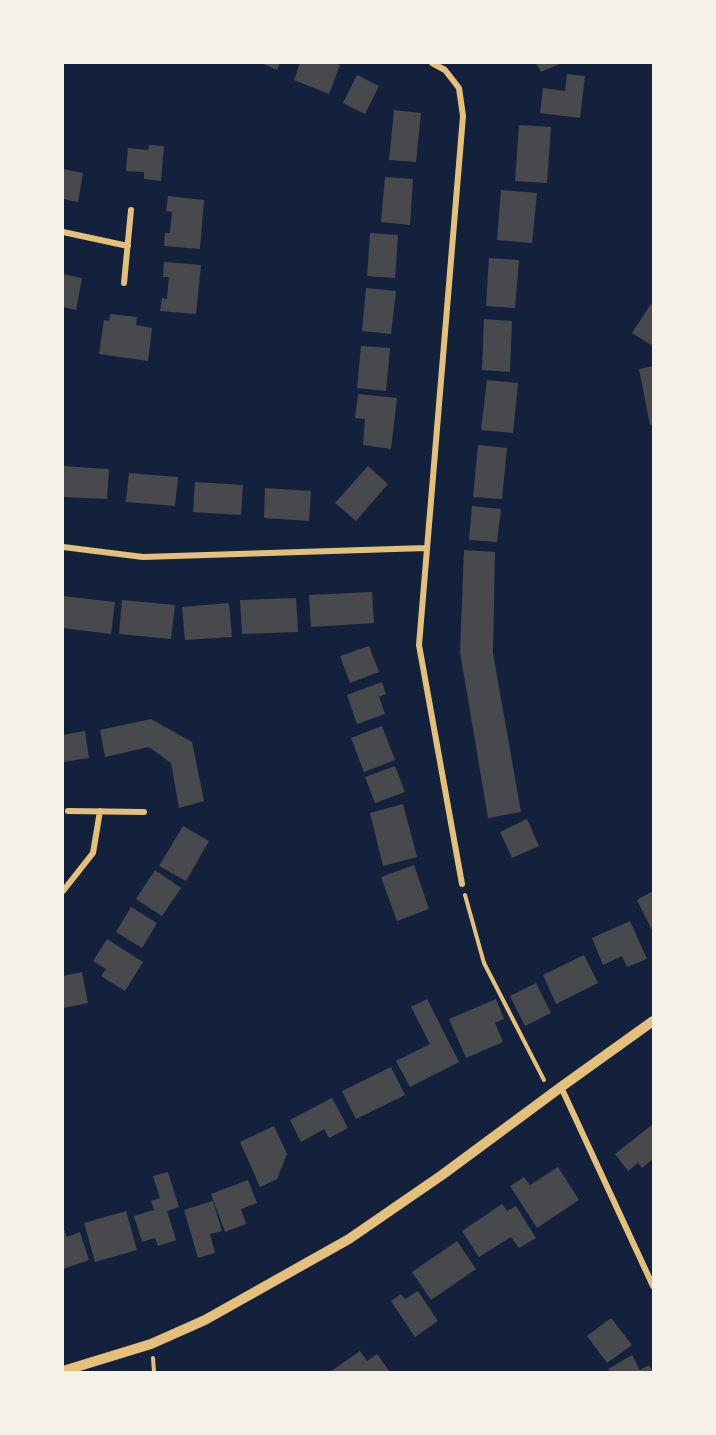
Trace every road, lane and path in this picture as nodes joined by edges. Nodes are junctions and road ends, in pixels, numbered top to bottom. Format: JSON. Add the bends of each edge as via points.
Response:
{"nodes":[{"id":1,"x":432,"y":63,"type":"edge"},
{"id":2,"x":132,"y":210,"type":"dead end"},
{"id":3,"x":63,"y":232,"type":"edge"},
{"id":4,"x":128,"y":246,"type":"junction"},
{"id":5,"x":124,"y":283,"type":"dead end"},
{"id":6,"x":63,"y":547,"type":"edge"},
{"id":7,"x":426,"y":548,"type":"junction"},
{"id":8,"x":69,"y":811,"type":"dead end"},
{"id":9,"x":99,"y":811,"type":"junction"},
{"id":10,"x":144,"y":812,"type":"dead end"},
{"id":11,"x":462,"y":884,"type":"joint"},
{"id":12,"x":63,"y":891,"type":"edge"},
{"id":13,"x":653,"y":1021,"type":"edge"},
{"id":14,"x":561,"y":1087,"type":"junction"},
{"id":15,"x":653,"y":1286,"type":"edge"},
{"id":16,"x":63,"y":1371,"type":"edge"}],
"edges":[{"from":1,"to":7,"type":"street","via":[[445,70],[459,88],[463,116]]},
{"from":2,"to":4,"type":"street"},
{"from":3,"to":4,"type":"street"},
{"from":4,"to":5,"type":"street"},
{"from":6,"to":7,"type":"street","via":[[142,557]]},
{"from":7,"to":11,"type":"street","via":[[419,645]]},
{"from":8,"to":9,"type":"street"},
{"from":9,"to":10,"type":"street"},
{"from":9,"to":12,"type":"street","via":[[93,854]]},
{"from":11,"to":14,"type":"path","via":[[483,963],[543,1080]]},
{"from":13,"to":14,"type":"street"},
{"from":14,"to":15,"type":"street"},
{"from":14,"to":16,"type":"street","via":[[442,1175],[338,1245],[206,1320],[151,1344]]}]}
